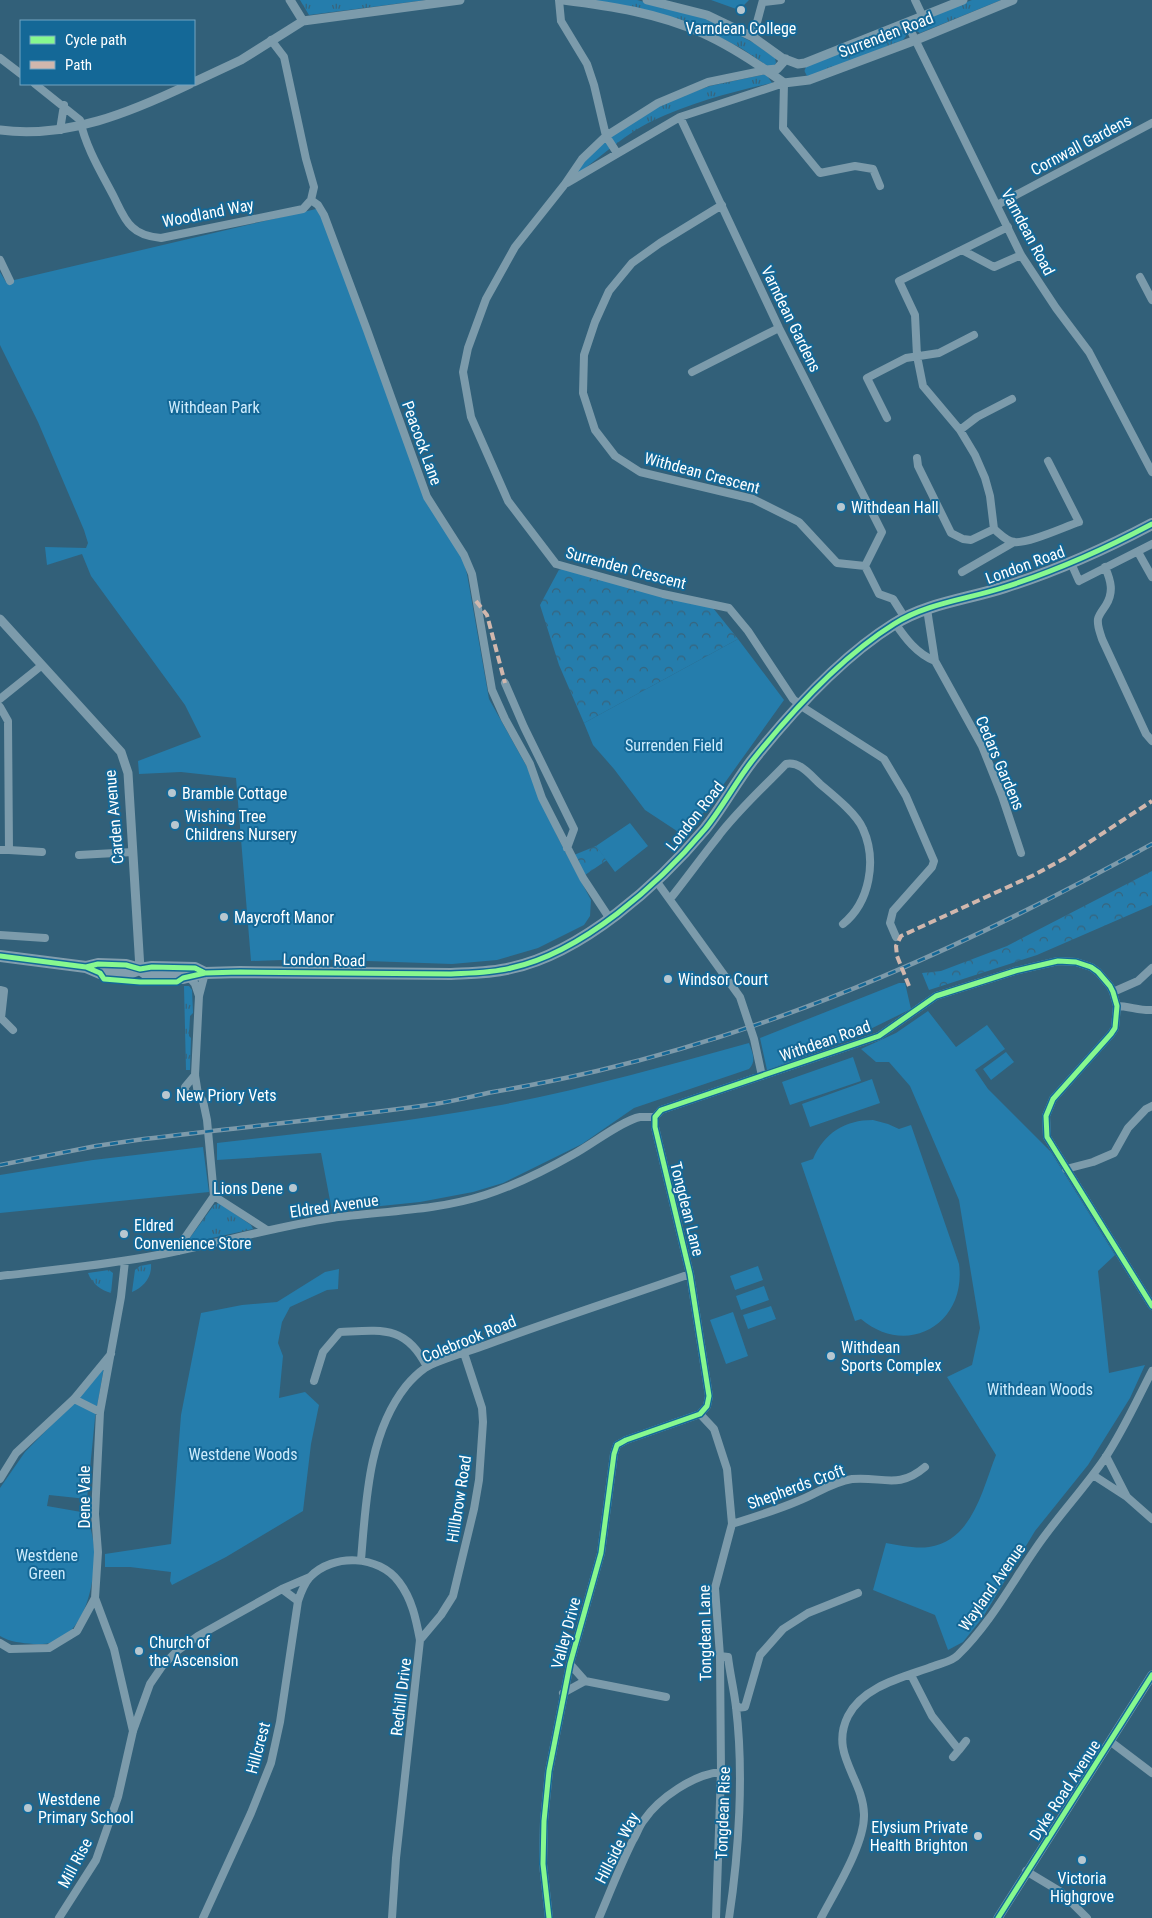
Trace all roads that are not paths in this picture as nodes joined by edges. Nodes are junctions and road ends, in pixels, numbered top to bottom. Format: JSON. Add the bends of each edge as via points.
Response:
{"nodes":[{"id":1,"x":290,"y":0,"type":"edge"},
{"id":2,"x":460,"y":0,"type":"edge"},
{"id":3,"x":559,"y":0,"type":"edge"},
{"id":4,"x":563,"y":0,"type":"edge"},
{"id":5,"x":647,"y":0,"type":"edge"},
{"id":6,"x":781,"y":0,"type":"edge"},
{"id":7,"x":914,"y":0,"type":"edge"},
{"id":8,"x":963,"y":0,"type":"edge"},
{"id":9,"x":1013,"y":0,"type":"edge"},
{"id":10,"x":764,"y":1,"type":"edge"},
{"id":11,"x":923,"y":17,"type":"junction"},
{"id":12,"x":303,"y":21,"type":"junction"},
{"id":13,"x":907,"y":23,"type":"junction"},
{"id":14,"x":753,"y":37,"type":"junction"},
{"id":15,"x":271,"y":40,"type":"junction"},
{"id":16,"x":916,"y":40,"type":"junction"},
{"id":17,"x":0,"y":58,"type":"edge"},
{"id":18,"x":786,"y":59,"type":"junction"},
{"id":19,"x":798,"y":64,"type":"junction"},
{"id":20,"x":766,"y":70,"type":"junction"},
{"id":21,"x":20,"y":73,"type":"edge"},
{"id":22,"x":195,"y":82,"type":"edge"},
{"id":23,"x":796,"y":82,"type":"junction"},
{"id":24,"x":784,"y":83,"type":"junction"},
{"id":25,"x":36,"y":85,"type":"edge"},
{"id":26,"x":187,"y":85,"type":"edge"},
{"id":27,"x":64,"y":105,"type":"junction"},
{"id":28,"x":680,"y":117,"type":"junction"},
{"id":29,"x":1152,"y":123,"type":"edge"},
{"id":30,"x":81,"y":125,"type":"junction"},
{"id":31,"x":0,"y":130,"type":"edge"},
{"id":32,"x":60,"y":130,"type":"junction"},
{"id":33,"x":606,"y":136,"type":"junction"},
{"id":34,"x":617,"y":154,"type":"junction"},
{"id":35,"x":566,"y":184,"type":"junction"},
{"id":36,"x":880,"y":186,"type":"dead end"},
{"id":37,"x":311,"y":200,"type":"junction"},
{"id":38,"x":997,"y":205,"type":"junction"},
{"id":39,"x":722,"y":206,"type":"junction"},
{"id":40,"x":1008,"y":226,"type":"junction"},
{"id":41,"x":962,"y":250,"type":"junction"},
{"id":42,"x":1021,"y":255,"type":"junction"},
{"id":43,"x":0,"y":260,"type":"edge"},
{"id":44,"x":1140,"y":278,"type":"dead end"},
{"id":45,"x":10,"y":281,"type":"dead end"},
{"id":46,"x":1152,"y":300,"type":"edge"},
{"id":47,"x":779,"y":328,"type":"junction"},
{"id":48,"x":974,"y":335,"type":"dead end"},
{"id":49,"x":917,"y":356,"type":"junction"},
{"id":50,"x":692,"y":372,"type":"dead end"},
{"id":51,"x":1012,"y":399,"type":"dead end"},
{"id":52,"x":887,"y":418,"type":"dead end"},
{"id":53,"x":960,"y":430,"type":"junction"},
{"id":54,"x":917,"y":458,"type":"dead end"},
{"id":55,"x":1048,"y":461,"type":"dead end"},
{"id":56,"x":1152,"y":472,"type":"edge"},
{"id":57,"x":1152,"y":524,"type":"edge"},
{"id":58,"x":994,"y":529,"type":"junction"},
{"id":59,"x":1014,"y":542,"type":"junction"},
{"id":60,"x":1152,"y":544,"type":"edge"},
{"id":61,"x":1138,"y":552,"type":"junction"},
{"id":62,"x":1071,"y":563,"type":"junction"},
{"id":63,"x":865,"y":566,"type":"junction"},
{"id":64,"x":1105,"y":567,"type":"junction"},
{"id":65,"x":962,"y":572,"type":"dead end"},
{"id":66,"x":1152,"y":577,"type":"edge"},
{"id":67,"x":927,"y":609,"type":"junction"},
{"id":68,"x":0,"y":619,"type":"edge"},
{"id":69,"x":900,"y":621,"type":"junction"},
{"id":70,"x":935,"y":661,"type":"junction"},
{"id":71,"x":41,"y":666,"type":"junction"},
{"id":72,"x":505,"y":683,"type":"dead end"},
{"id":73,"x":0,"y":699,"type":"edge"},
{"id":74,"x":801,"y":706,"type":"junction"},
{"id":75,"x":0,"y":707,"type":"edge"},
{"id":76,"x":1152,"y":741,"type":"edge"},
{"id":77,"x":0,"y":743,"type":"edge"},
{"id":78,"x":9,"y":743,"type":"junction"},
{"id":79,"x":0,"y":820,"type":"edge"},
{"id":80,"x":9,"y":820,"type":"junction"},
{"id":81,"x":567,"y":848,"type":"junction"},
{"id":82,"x":0,"y":850,"type":"edge"},
{"id":83,"x":9,"y":850,"type":"junction"},
{"id":84,"x":42,"y":852,"type":"dead end"},
{"id":85,"x":133,"y":852,"type":"junction"},
{"id":86,"x":1021,"y":853,"type":"dead end"},
{"id":87,"x":79,"y":855,"type":"dead end"},
{"id":88,"x":657,"y":882,"type":"junction"},
{"id":89,"x":670,"y":899,"type":"junction"},
{"id":90,"x":610,"y":919,"type":"junction"},
{"id":91,"x":843,"y":924,"type":"dead end"},
{"id":92,"x":0,"y":934,"type":"edge"},
{"id":93,"x":896,"y":937,"type":"dead end"},
{"id":94,"x":45,"y":938,"type":"dead end"},
{"id":95,"x":0,"y":956,"type":"edge"},
{"id":96,"x":1152,"y":968,"type":"edge"},
{"id":97,"x":140,"y":969,"type":"junction"},
{"id":98,"x":205,"y":974,"type":"junction"},
{"id":99,"x":189,"y":977,"type":"junction"},
{"id":100,"x":0,"y":990,"type":"edge"},
{"id":101,"x":1113,"y":992,"type":"junction"},
{"id":102,"x":199,"y":996,"type":"junction"},
{"id":103,"x":1117,"y":1006,"type":"junction"},
{"id":104,"x":1152,"y":1010,"type":"edge"},
{"id":105,"x":13,"y":1030,"type":"dead end"},
{"id":106,"x":195,"y":1075,"type":"junction"},
{"id":107,"x":760,"y":1076,"type":"junction"},
{"id":108,"x":198,"y":1094,"type":"junction"},
{"id":109,"x":1152,"y":1106,"type":"edge"},
{"id":110,"x":655,"y":1118,"type":"junction"},
{"id":111,"x":1066,"y":1169,"type":"junction"},
{"id":112,"x":214,"y":1196,"type":"junction"},
{"id":113,"x":267,"y":1230,"type":"junction"},
{"id":114,"x":179,"y":1251,"type":"junction"},
{"id":115,"x":125,"y":1261,"type":"junction"},
{"id":116,"x":690,"y":1274,"type":"junction"},
{"id":117,"x":0,"y":1276,"type":"edge"},
{"id":118,"x":1152,"y":1306,"type":"edge"},
{"id":119,"x":112,"y":1353,"type":"junction"},
{"id":120,"x":464,"y":1353,"type":"junction"},
{"id":121,"x":427,"y":1367,"type":"junction"},
{"id":122,"x":1152,"y":1371,"type":"edge"},
{"id":123,"x":314,"y":1381,"type":"dead end"},
{"id":124,"x":74,"y":1398,"type":"junction"},
{"id":125,"x":100,"y":1412,"type":"junction"},
{"id":126,"x":700,"y":1414,"type":"junction"},
{"id":127,"x":1106,"y":1456,"type":"junction"},
{"id":128,"x":925,"y":1467,"type":"dead end"},
{"id":129,"x":1093,"y":1474,"type":"junction"},
{"id":130,"x":0,"y":1479,"type":"edge"},
{"id":131,"x":1127,"y":1497,"type":"junction"},
{"id":132,"x":1152,"y":1519,"type":"edge"},
{"id":133,"x":732,"y":1524,"type":"junction"},
{"id":134,"x":361,"y":1560,"type":"junction"},
{"id":135,"x":310,"y":1577,"type":"junction"},
{"id":136,"x":282,"y":1589,"type":"junction"},
{"id":137,"x":858,"y":1593,"type":"dead end"},
{"id":138,"x":95,"y":1598,"type":"junction"},
{"id":139,"x":298,"y":1601,"type":"junction"},
{"id":140,"x":420,"y":1640,"type":"junction"},
{"id":141,"x":0,"y":1643,"type":"edge"},
{"id":142,"x":720,"y":1656,"type":"junction"},
{"id":143,"x":570,"y":1664,"type":"junction"},
{"id":144,"x":911,"y":1675,"type":"junction"},
{"id":145,"x":1152,"y":1675,"type":"edge"},
{"id":146,"x":586,"y":1681,"type":"junction"},
{"id":147,"x":564,"y":1693,"type":"junction"},
{"id":148,"x":666,"y":1697,"type":"dead end"},
{"id":149,"x":126,"y":1698,"type":"junction"},
{"id":150,"x":144,"y":1701,"type":"junction"},
{"id":151,"x":736,"y":1708,"type":"junction"},
{"id":152,"x":133,"y":1731,"type":"junction"},
{"id":153,"x":966,"y":1741,"type":"dead end"},
{"id":154,"x":1111,"y":1742,"type":"junction"},
{"id":155,"x":959,"y":1750,"type":"junction"},
{"id":156,"x":953,"y":1758,"type":"dead end"},
{"id":157,"x":721,"y":1772,"type":"junction"},
{"id":158,"x":1152,"y":1773,"type":"edge"},
{"id":159,"x":1026,"y":1871,"type":"junction"},
{"id":160,"x":59,"y":1918,"type":"edge"},
{"id":161,"x":203,"y":1918,"type":"edge"},
{"id":162,"x":392,"y":1918,"type":"edge"},
{"id":163,"x":549,"y":1918,"type":"edge"},
{"id":164,"x":599,"y":1918,"type":"edge"},
{"id":165,"x":716,"y":1918,"type":"edge"},
{"id":166,"x":729,"y":1918,"type":"edge"},
{"id":167,"x":821,"y":1918,"type":"edge"},
{"id":168,"x":998,"y":1918,"type":"edge"},
{"id":169,"x":1087,"y":1918,"type":"edge"}],
"edges":[{"from":1,"to":12,"type":"street"},
{"from":2,"to":12,"type":"street"},
{"from":3,"to":33,"type":"street","via":[[561,21],[587,64]]},
{"from":4,"to":20,"type":"street","via":[[656,16],[700,32]]},
{"from":5,"to":14,"type":"street","via":[[707,15]]},
{"from":6,"to":10,"type":"street"},
{"from":7,"to":11,"type":"street"},
{"from":8,"to":11,"type":"street","name":"Surrenden Road"},
{"from":9,"to":16,"type":"street","name":"Surrenden Road"},
{"from":10,"to":14,"type":"street"},
{"from":11,"to":13,"type":"street","name":"Surrenden Road"},
{"from":12,"to":15,"type":"street"},
{"from":13,"to":16,"type":"street","name":"Varndean Road"},
{"from":13,"to":19,"type":"street","name":"Surrenden Road"},
{"from":14,"to":18,"type":"street"},
{"from":15,"to":22,"type":"street","via":[[241,60]]},
{"from":15,"to":37,"type":"street","via":[[284,57],[314,187]]},
{"from":16,"to":23,"type":"street","name":"Surrenden Road"},
{"from":16,"to":38,"type":"street","name":"Varndean Road"},
{"from":17,"to":21,"type":"street"},
{"from":18,"to":19,"type":"street"},
{"from":18,"to":20,"type":"street","via":[[777,69]]},
{"from":19,"to":23,"type":"street"},
{"from":20,"to":24,"type":"street"},
{"from":20,"to":33,"type":"street","name":"Surrenden Crescent","via":[[708,82],[658,104]]},
{"from":23,"to":24,"type":"street","name":"Surrenden Road"},
{"from":24,"to":28,"type":"street","name":"Surrenden Crescent"},
{"from":24,"to":36,"type":"street","via":[[783,128],[820,173],[855,166],[873,169]]},
{"from":25,"to":27,"type":"street","name":"Woodland Way"},
{"from":26,"to":30,"type":"street","via":[[122,113]]},
{"from":27,"to":30,"type":"street","name":"Woodland Way"},
{"from":27,"to":32,"type":"street"},
{"from":28,"to":34,"type":"street","name":"Surrenden Crescent"},
{"from":28,"to":39,"type":"street","name":"Varndean Gardens"},
{"from":29,"to":38,"type":"street","name":"Cornwall Gardens"},
{"from":30,"to":32,"type":"street"},
{"from":30,"to":37,"type":"street","name":"Woodland Way","via":[[94,159],[121,210],[132,227],[147,236],[161,238],[303,209]]},
{"from":31,"to":32,"type":"street"},
{"from":33,"to":34,"type":"street"},
{"from":33,"to":35,"type":"street","name":"Surrenden Crescent","via":[[582,159]]},
{"from":34,"to":35,"type":"street","name":"Surrenden Crescent"},
{"from":35,"to":74,"type":"street","name":"Surrenden Crescent","via":[[515,247],[486,299],[463,372],[471,418],[508,501],[556,564],[663,594],[729,608]]},
{"from":37,"to":81,"type":"street","name":"Peacock Lane","via":[[324,215],[427,497],[464,555],[472,574],[492,690],[530,764],[542,798]]},
{"from":38,"to":40,"type":"street","name":"Varndean Road"},
{"from":39,"to":47,"type":"street","name":"Varndean Gardens"},
{"from":39,"to":63,"type":"street","name":"Withdean Crescent","via":[[632,263],[609,291],[584,355],[583,392],[595,430],[616,456],[640,472],[753,499],[800,522],[837,563]]},
{"from":40,"to":41,"type":"street"},
{"from":40,"to":42,"type":"street","name":"Varndean Road"},
{"from":41,"to":42,"type":"street","via":[[994,266]]},
{"from":41,"to":49,"type":"street","via":[[900,281],[915,315]]},
{"from":42,"to":56,"type":"street","name":"Varndean Road","via":[[1089,352]]},
{"from":43,"to":45,"type":"street"},
{"from":44,"to":46,"type":"street"},
{"from":47,"to":50,"type":"street"},
{"from":47,"to":63,"type":"street","name":"Varndean Gardens","via":[[882,532]]},
{"from":48,"to":49,"type":"street","via":[[939,353]]},
{"from":49,"to":52,"type":"street","via":[[906,358],[867,378]]},
{"from":49,"to":53,"type":"street","via":[[923,386]]},
{"from":51,"to":53,"type":"street"},
{"from":53,"to":58,"type":"street","via":[[985,478]]},
{"from":54,"to":58,"type":"street","via":[[951,533],[971,540]]},
{"from":55,"to":59,"type":"street","via":[[1079,522]]},
{"from":57,"to":62,"type":"highway","name":"London Road"},
{"from":58,"to":59,"type":"street"},
{"from":59,"to":65,"type":"street"},
{"from":60,"to":61,"type":"street"},
{"from":61,"to":64,"type":"street"},
{"from":61,"to":66,"type":"street"},
{"from":62,"to":64,"type":"street","via":[[1079,581]]},
{"from":62,"to":67,"type":"highway","name":"London Road","via":[[1004,588]]},
{"from":63,"to":69,"type":"street","name":"Cedars Gardens","via":[[879,594],[893,599]]},
{"from":64,"to":76,"type":"street","via":[[1111,593],[1098,626]]},
{"from":67,"to":69,"type":"highway","name":"London Road"},
{"from":67,"to":70,"type":"street","name":"Cedars Gardens"},
{"from":68,"to":71,"type":"street","name":"Carden Avenue"},
{"from":69,"to":70,"type":"street","name":"Cedars Gardens","via":[[903,635],[924,656]]},
{"from":69,"to":74,"type":"highway","name":"London Road","via":[[859,650]]},
{"from":70,"to":86,"type":"street","name":"Cedars Gardens","via":[[982,746]]},
{"from":71,"to":73,"type":"street"},
{"from":71,"to":85,"type":"street","name":"Carden Avenue","via":[[121,752],[128,773]]},
{"from":72,"to":81,"type":"street","via":[[574,829]]},
{"from":74,"to":88,"type":"highway","name":"London Road","via":[[751,762],[706,828]]},
{"from":74,"to":93,"type":"street","name":"Surrenden Crescent","via":[[884,759],[906,796],[934,857],[932,867],[893,911],[890,923]]},
{"from":75,"to":78,"type":"street","via":[[8,721]]},
{"from":77,"to":78,"type":"street"},
{"from":78,"to":80,"type":"street"},
{"from":79,"to":80,"type":"street"},
{"from":80,"to":83,"type":"street"},
{"from":81,"to":90,"type":"street","name":"Peacock Lane"},
{"from":82,"to":83,"type":"street"},
{"from":83,"to":84,"type":"street"},
{"from":85,"to":87,"type":"street"},
{"from":85,"to":97,"type":"street","name":"Carden Avenue"},
{"from":88,"to":89,"type":"street"},
{"from":88,"to":90,"type":"highway","name":"London Road"},
{"from":89,"to":91,"type":"street","via":[[736,817],[786,764],[793,762],[824,787],[863,828],[871,862],[866,893],[853,916]]},
{"from":89,"to":107,"type":"street","via":[[740,997],[754,1039]]},
{"from":90,"to":98,"type":"highway","name":"London Road","via":[[539,959],[486,973]]},
{"from":92,"to":94,"type":"street"},
{"from":95,"to":97,"type":"highway","name":"London Road","via":[[86,967],[116,964]]},
{"from":96,"to":101,"type":"street","via":[[1138,981]]},
{"from":97,"to":98,"type":"highway","name":"London Road","via":[[195,968]]},
{"from":97,"to":99,"type":"highway","name":"London Road","via":[[150,976]]},
{"from":98,"to":99,"type":"highway","name":"London Road"},
{"from":98,"to":102,"type":"street"},
{"from":99,"to":102,"type":"street"},
{"from":100,"to":105,"type":"street","via":[[4,991],[1,1018]]},
{"from":101,"to":103,"type":"street","name":"Withdean Road"},
{"from":101,"to":107,"type":"street","name":"Withdean Road","via":[[1105,979],[1091,967],[1076,962],[1058,961],[1015,971],[936,996],[879,1036]]},
{"from":102,"to":106,"type":"street"},
{"from":103,"to":104,"type":"street"},
{"from":103,"to":111,"type":"street","name":"Withdean Road","via":[[1115,1028],[1053,1099],[1046,1116],[1047,1136]]},
{"from":106,"to":108,"type":"street"},
{"from":106,"to":108,"type":"street","via":[[185,1087],[185,1092],[189,1096]]},
{"from":107,"to":110,"type":"street","via":[[661,1110]]},
{"from":108,"to":112,"type":"street","via":[[203,1100],[207,1120]]},
{"from":109,"to":111,"type":"street","via":[[1128,1128],[1114,1153]]},
{"from":110,"to":113,"type":"street","name":"Eldred Avenue","via":[[639,1118],[619,1127],[551,1167],[486,1195],[415,1209],[331,1218]]},
{"from":110,"to":116,"type":"street","name":"Tongdean Lane"},
{"from":111,"to":118,"type":"street"},
{"from":112,"to":113,"type":"street"},
{"from":112,"to":114,"type":"street"},
{"from":113,"to":114,"type":"street","name":"Eldred Avenue"},
{"from":114,"to":115,"type":"street","name":"Eldred Avenue"},
{"from":115,"to":117,"type":"street","name":"Eldred Avenue"},
{"from":115,"to":119,"type":"street","name":"Dene Vale"},
{"from":116,"to":120,"type":"street","name":"Colebrook Road"},
{"from":116,"to":126,"type":"street","name":"Tongdean Lane","via":[[709,1396],[707,1406]]},
{"from":119,"to":124,"type":"street"},
{"from":119,"to":125,"type":"street","name":"Dene Vale"},
{"from":120,"to":121,"type":"street","name":"Colebrook Road"},
{"from":120,"to":140,"type":"street","name":"Hillbrow Road","via":[[484,1422],[479,1480],[453,1596]]},
{"from":121,"to":123,"type":"street","via":[[413,1344],[398,1334],[340,1332],[323,1352]]},
{"from":121,"to":134,"type":"street","name":"Colebrook Road","via":[[406,1387],[384,1424],[366,1498]]},
{"from":122,"to":127,"type":"street","name":"Wayland Avenue"},
{"from":124,"to":125,"type":"street"},
{"from":124,"to":130,"type":"street","via":[[16,1452]]},
{"from":125,"to":138,"type":"street","name":"Dene Vale"},
{"from":126,"to":133,"type":"street","name":"Tongdean Lane","via":[[714,1428],[727,1469]]},
{"from":126,"to":143,"type":"street","name":"Valley Drive","via":[[617,1445],[601,1553]]},
{"from":127,"to":129,"type":"street","name":"Wayland Avenue"},
{"from":127,"to":131,"type":"street"},
{"from":128,"to":133,"type":"street","name":"Shepherds Croft","via":[[914,1476],[896,1482],[852,1479],[836,1483],[798,1502]]},
{"from":129,"to":131,"type":"street"},
{"from":129,"to":144,"type":"street","name":"Wayland Avenue","via":[[1036,1547],[980,1632],[956,1657]]},
{"from":131,"to":132,"type":"street"},
{"from":133,"to":142,"type":"street","name":"Tongdean Lane","via":[[715,1588]]},
{"from":134,"to":135,"type":"street","via":[[340,1562],[322,1568]]},
{"from":134,"to":140,"type":"street","name":"Redhill Drive","via":[[373,1563],[398,1580],[408,1597]]},
{"from":135,"to":136,"type":"street","name":"Mill Rise"},
{"from":135,"to":139,"type":"street","name":"Hillcrest"},
{"from":136,"to":139,"type":"street"},
{"from":136,"to":150,"type":"street","name":"Mill Rise","via":[[177,1651],[150,1684]]},
{"from":137,"to":151,"type":"street","via":[[808,1613],[783,1629],[760,1655],[745,1707]]},
{"from":138,"to":141,"type":"street","via":[[77,1631],[49,1648],[10,1648]]},
{"from":138,"to":149,"type":"street","name":"Dene Vale","via":[[114,1649]]},
{"from":139,"to":161,"type":"street","name":"Hillcrest","via":[[271,1763]]},
{"from":140,"to":162,"type":"street","name":"Redhill Drive"},
{"from":142,"to":151,"type":"street","name":"Tongdean Rise","via":[[728,1657]]},
{"from":142,"to":157,"type":"street","name":"Tongdean Lane"},
{"from":143,"to":146,"type":"street"},
{"from":143,"to":147,"type":"street","name":"Valley Drive"},
{"from":144,"to":155,"type":"street","via":[[932,1716]]},
{"from":144,"to":167,"type":"street","name":"Wayland Avenue","via":[[872,1691],[849,1715],[843,1731],[843,1751],[864,1812],[863,1828]]},
{"from":145,"to":154,"type":"street","name":"Dyke Road Avenue"},
{"from":146,"to":147,"type":"street"},
{"from":146,"to":148,"type":"street"},
{"from":147,"to":163,"type":"street","name":"Valley Drive","via":[[549,1771],[544,1821],[543,1864]]},
{"from":149,"to":150,"type":"street","via":[[132,1704]]},
{"from":149,"to":152,"type":"street","name":"Dene Vale"},
{"from":150,"to":152,"type":"street","name":"Mill Rise"},
{"from":151,"to":166,"type":"street","name":"Tongdean Rise","via":[[740,1776],[735,1879]]},
{"from":152,"to":160,"type":"street","name":"Mill Rise","via":[[118,1797],[96,1860]]},
{"from":153,"to":155,"type":"street"},
{"from":154,"to":158,"type":"street"},
{"from":154,"to":159,"type":"street","name":"Dyke Road Avenue"},
{"from":155,"to":156,"type":"street"},
{"from":157,"to":164,"type":"street","name":"Hillside Way","via":[[699,1777],[670,1794],[644,1820]]},
{"from":157,"to":165,"type":"street","name":"Tongdean Lane"},
{"from":159,"to":168,"type":"street","name":"Dyke Road Avenue"},
{"from":159,"to":169,"type":"street","via":[[1061,1892]]}]}
